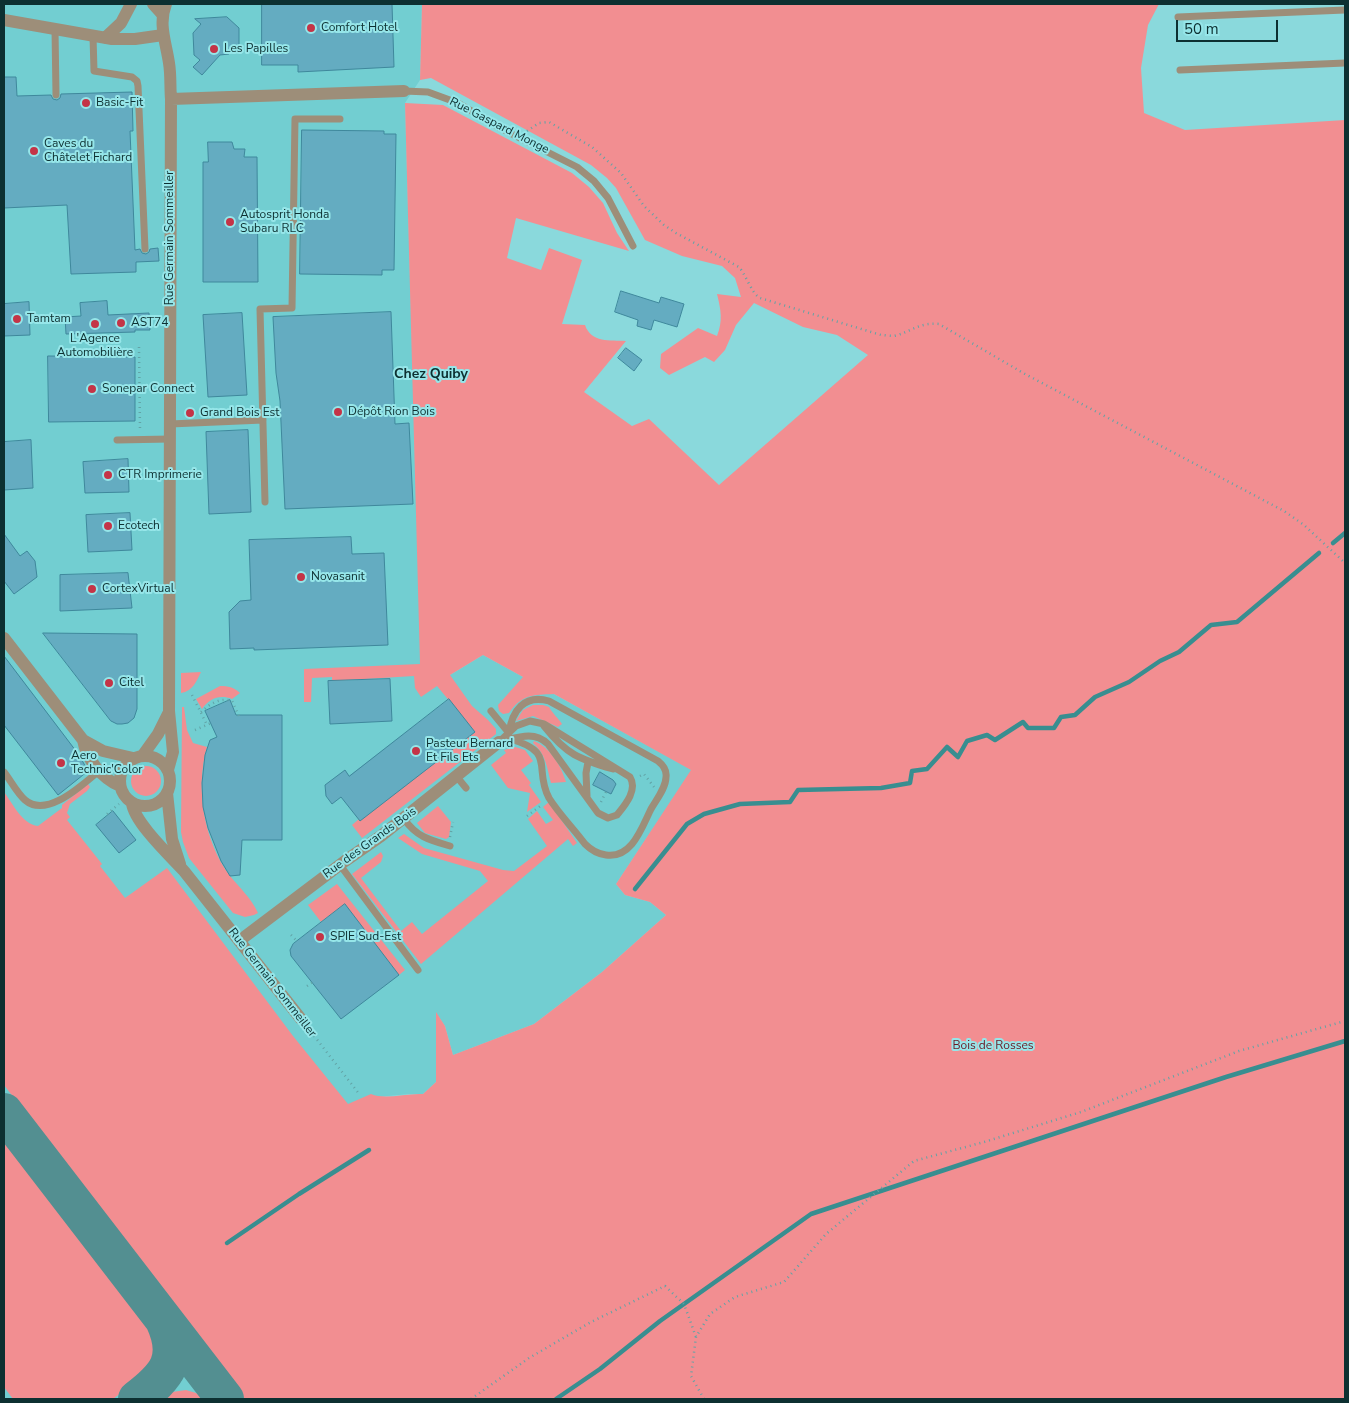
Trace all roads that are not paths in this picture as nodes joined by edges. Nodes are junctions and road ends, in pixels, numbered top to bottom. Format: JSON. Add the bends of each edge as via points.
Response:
{"nodes":[{"id":1,"x":132,"y":4,"type":"edge"},
{"id":2,"x":152,"y":4,"type":"edge"},
{"id":3,"x":164,"y":9,"type":"edge"},
{"id":4,"x":1345,"y":10,"type":"edge"},
{"id":5,"x":1178,"y":17,"type":"dead end"},
{"id":6,"x":4,"y":20,"type":"edge"},
{"id":7,"x":55,"y":29,"type":"junction"},
{"id":8,"x":163,"y":35,"type":"junction"},
{"id":9,"x":99,"y":37,"type":"junction"},
{"id":10,"x":1345,"y":63,"type":"edge"},
{"id":11,"x":1180,"y":70,"type":"dead end"},
{"id":12,"x":404,"y":91,"type":"joint"},
{"id":13,"x":56,"y":95,"type":"dead end"},
{"id":14,"x":171,"y":100,"type":"junction"},
{"id":15,"x":340,"y":118,"type":"dead end"},
{"id":16,"x":633,"y":246,"type":"dead end"},
{"id":17,"x":145,"y":249,"type":"dead end"},
{"id":18,"x":263,"y":420,"type":"junction"},
{"id":19,"x":170,"y":424,"type":"junction"},
{"id":20,"x":170,"y":439,"type":"junction"},
{"id":21,"x":117,"y":440,"type":"dead end"},
{"id":22,"x":265,"y":502,"type":"dead end"},
{"id":23,"x":4,"y":638,"type":"edge"},
{"id":24,"x":491,"y":711,"type":"dead end"},
{"id":25,"x":169,"y":712,"type":"junction"},
{"id":26,"x":541,"y":722,"type":"junction"},
{"id":27,"x":506,"y":738,"type":"junction"},
{"id":28,"x":83,"y":740,"type":"junction"},
{"id":29,"x":138,"y":757,"type":"junction"},
{"id":30,"x":588,"y":762,"type":"junction"},
{"id":31,"x":168,"y":770,"type":"junction"},
{"id":32,"x":4,"y":772,"type":"edge"},
{"id":33,"x":624,"y":772,"type":"junction"},
{"id":34,"x":95,"y":774,"type":"junction"},
{"id":35,"x":457,"y":777,"type":"junction"},
{"id":36,"x":94,"y":786,"type":"dead end"},
{"id":37,"x":120,"y":786,"type":"junction"},
{"id":38,"x":466,"y":788,"type":"dead end"},
{"id":39,"x":167,"y":793,"type":"junction"},
{"id":40,"x":587,"y":797,"type":"junction"},
{"id":41,"x":129,"y":801,"type":"junction"},
{"id":42,"x":404,"y":819,"type":"junction"},
{"id":43,"x":450,"y":846,"type":"dead end"},
{"id":44,"x":340,"y":865,"type":"junction"},
{"id":45,"x":184,"y":871,"type":"junction"},
{"id":46,"x":239,"y":941,"type":"junction"},
{"id":47,"x":418,"y":970,"type":"dead end"},
{"id":48,"x":301,"y":1019,"type":"road end"}],
"edges":[{"from":1,"to":9,"type":"street","via":[[117,28]]},
{"from":2,"to":3,"type":"street","name":"Rue Germain Sommeiller"},
{"from":3,"to":8,"type":"street","name":"Rue Germain Sommeiller"},
{"from":4,"to":5,"type":"lane"},
{"from":6,"to":7,"type":"street"},
{"from":7,"to":9,"type":"street"},
{"from":7,"to":13,"type":"lane"},
{"from":8,"to":9,"type":"street","via":[[135,39]]},
{"from":8,"to":14,"type":"street","name":"Rue Germain Sommeiller","via":[[170,65]]},
{"from":9,"to":17,"type":"lane","via":[[94,71],[132,76],[138,86]]},
{"from":10,"to":11,"type":"lane"},
{"from":12,"to":14,"type":"street","name":"Rue Gaspard Monge"},
{"from":12,"to":16,"type":"lane","name":"Rue Gaspard Monge","via":[[422,91],[458,103],[577,167],[594,181],[614,206]]},
{"from":14,"to":19,"type":"street","name":"Rue Germain Sommeiller"},
{"from":15,"to":18,"type":"lane","via":[[295,119],[292,308],[260,309]]},
{"from":18,"to":19,"type":"lane"},
{"from":18,"to":22,"type":"lane"},
{"from":19,"to":20,"type":"street","name":"Rue Germain Sommeiller"},
{"from":20,"to":21,"type":"lane"},
{"from":20,"to":25,"type":"street","name":"Rue Germain Sommeiller"},
{"from":23,"to":28,"type":"street","name":"Rue Germain Sommeiller"},
{"from":24,"to":27,"type":"lane"},
{"from":25,"to":29,"type":"street","name":"Rue Germain Sommeiller","via":[[158,734]]},
{"from":25,"to":31,"type":"street","name":"Rue Germain Sommeiller","via":[[173,752]]},
{"from":26,"to":27,"type":"lane","via":[[523,722]]},
{"from":26,"to":30,"type":"lane","via":[[561,746]]},
{"from":26,"to":33,"type":"lane"},
{"from":27,"to":27,"type":"lane","via":[[528,745],[540,758],[550,798],[588,847],[603,854],[614,855],[634,842],[666,780],[666,771],[658,761],[544,699],[530,701],[518,708],[512,716]]},
{"from":27,"to":35,"type":"street","name":"Rue des Grands Bois"},
{"from":27,"to":40,"type":"lane","via":[[527,735],[546,741]]},
{"from":28,"to":29,"type":"street","name":"Rue Germain Sommeiller","via":[[103,751]]},
{"from":28,"to":34,"type":"street","name":"Rue Germain Sommeiller"},
{"from":29,"to":31,"type":"street","name":"Rue Germain Sommeiller","via":[[158,758]]},
{"from":29,"to":37,"type":"street","name":"Rue Germain Sommeiller","via":[[125,764]]},
{"from":30,"to":33,"type":"lane"},
{"from":30,"to":40,"type":"lane"},
{"from":31,"to":39,"type":"street","name":"Rue Germain Sommeiller","via":[[170,784]]},
{"from":32,"to":34,"type":"lane","via":[[25,800],[42,806],[61,800]]},
{"from":33,"to":40,"type":"lane","via":[[632,779],[633,788],[617,816],[601,816]]},
{"from":34,"to":36,"type":"lane"},
{"from":34,"to":37,"type":"street","name":"Rue Germain Sommeiller"},
{"from":35,"to":38,"type":"lane"},
{"from":35,"to":42,"type":"street","name":"Rue des Grands Bois"},
{"from":37,"to":41,"type":"street","name":"Rue Germain Sommeiller"},
{"from":39,"to":41,"type":"street","via":[[151,805],[142,806]]},
{"from":39,"to":45,"type":"street","name":"Rue Germain Sommeiller","via":[[172,840]]},
{"from":41,"to":45,"type":"street","name":"Rue Germain Sommeiller","via":[[137,816]]},
{"from":42,"to":43,"type":"lane","via":[[421,836]]},
{"from":42,"to":44,"type":"street","name":"Rue des Grands Bois"},
{"from":44,"to":46,"type":"street","name":"Rue des Grands Bois"},
{"from":44,"to":47,"type":"lane"},
{"from":45,"to":46,"type":"street","name":"Rue Germain Sommeiller"},
{"from":46,"to":48,"type":"street","name":"Rue Germain Sommeiller"}]}
